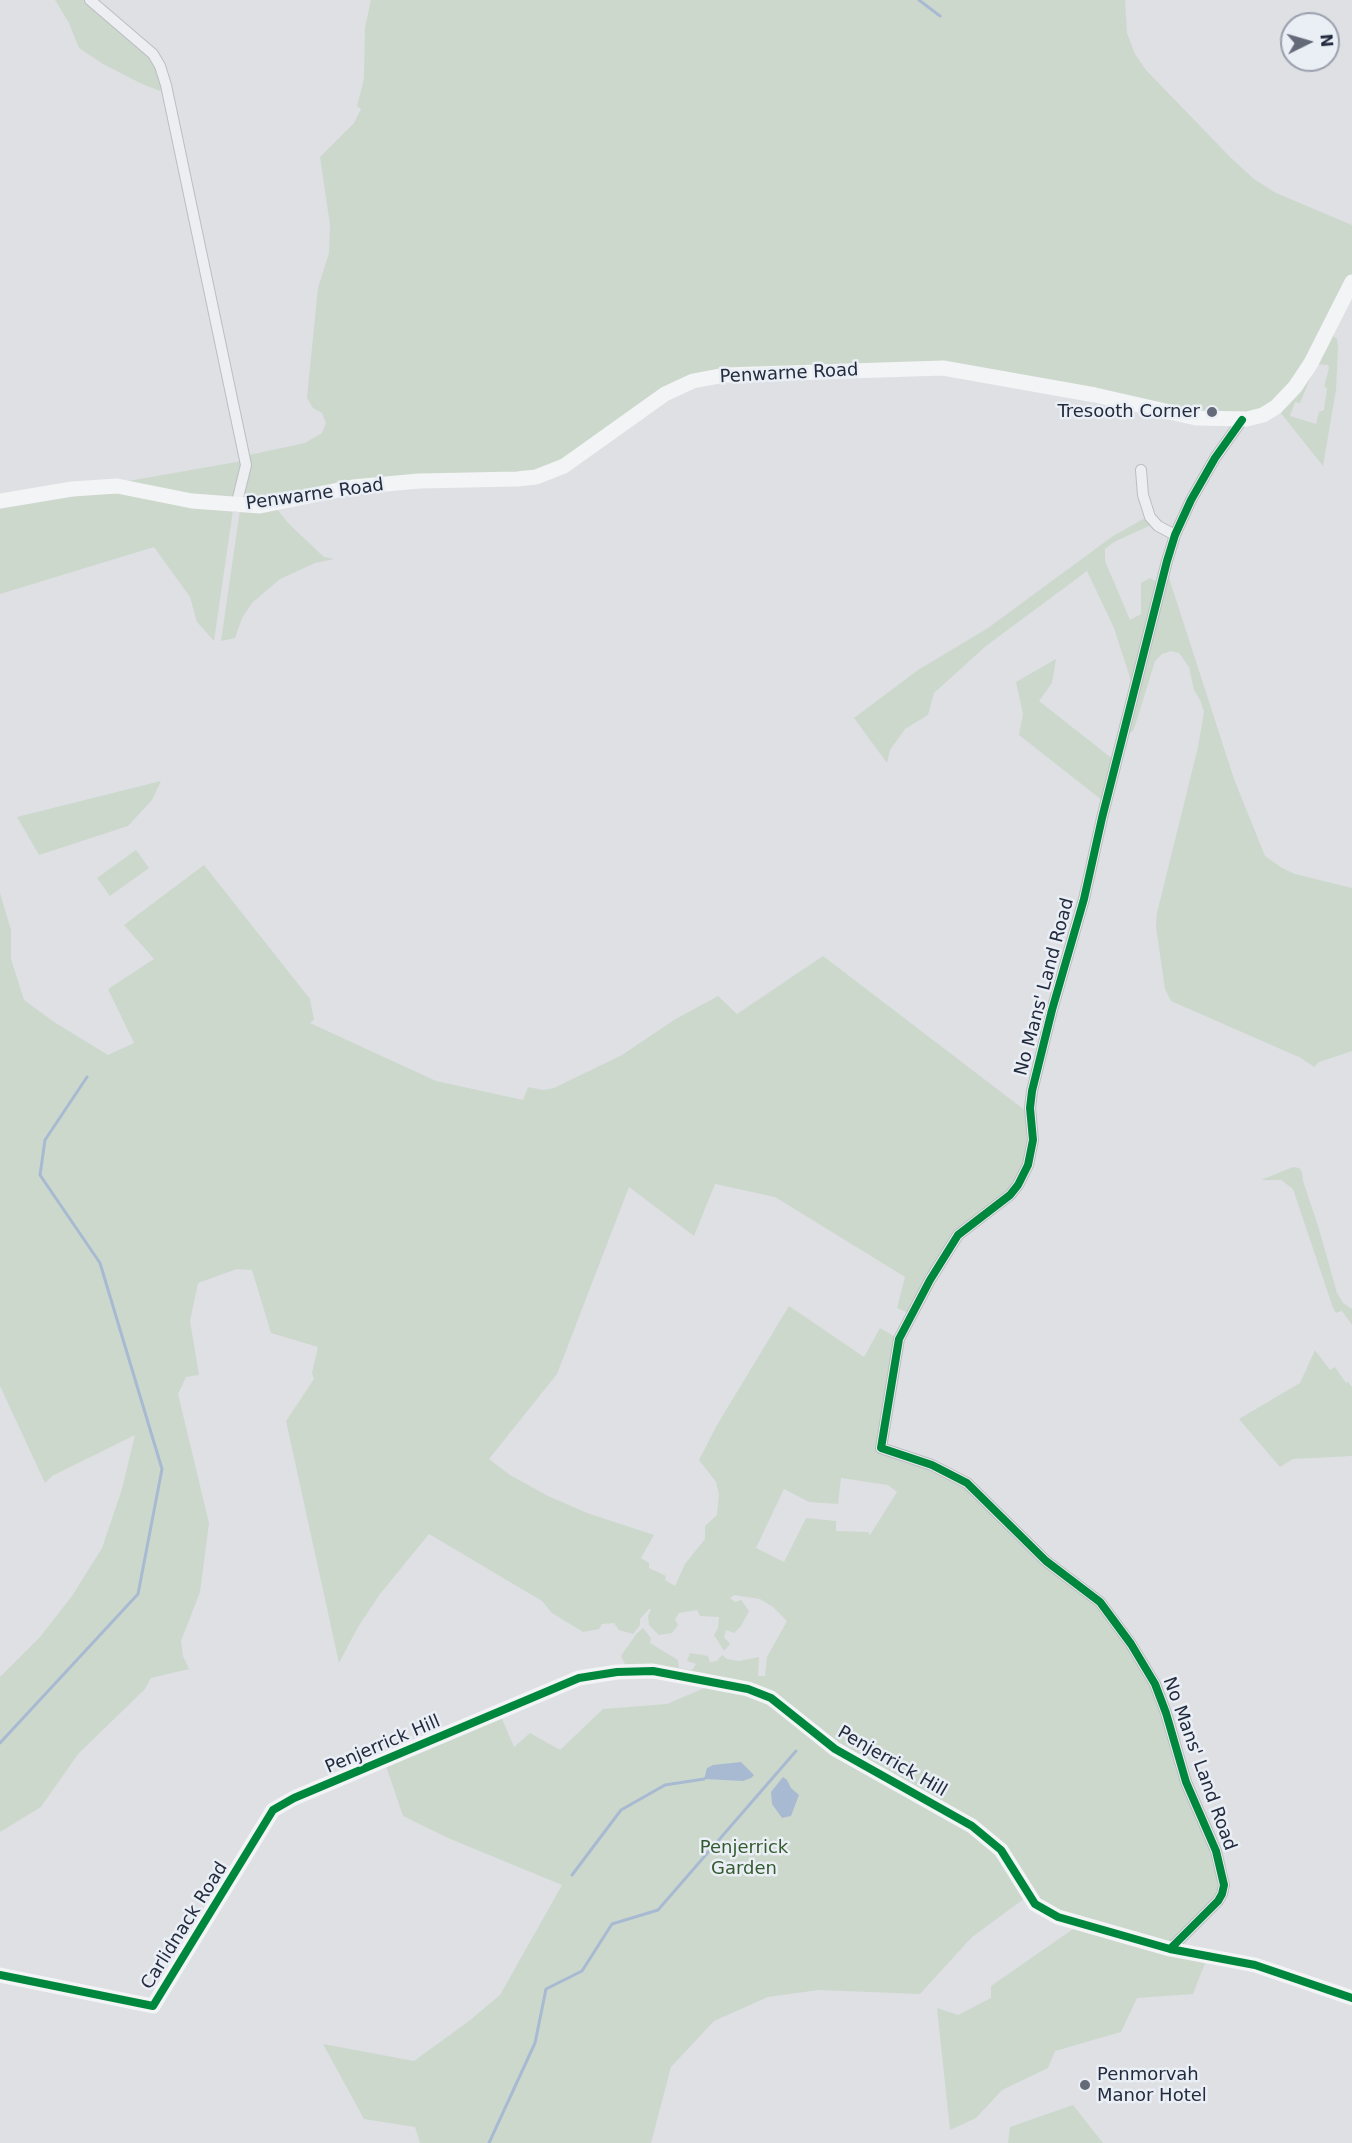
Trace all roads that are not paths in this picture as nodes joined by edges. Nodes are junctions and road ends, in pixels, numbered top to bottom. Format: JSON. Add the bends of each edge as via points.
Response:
{"nodes":[{"id":1,"x":90,"y":0,"type":"edge"},
{"id":2,"x":1352,"y":282,"type":"edge"},
{"id":3,"x":1242,"y":420,"type":"junction"},
{"id":4,"x":1141,"y":470,"type":"dead end"},
{"id":5,"x":0,"y":501,"type":"edge"},
{"id":6,"x":236,"y":506,"type":"junction"},
{"id":7,"x":1175,"y":535,"type":"junction"},
{"id":8,"x":294,"y":1798,"type":"joint"},
{"id":9,"x":1170,"y":1949,"type":"junction"},
{"id":10,"x":0,"y":1975,"type":"edge"},
{"id":11,"x":1352,"y":1998,"type":"edge"}],
"edges":[{"from":1,"to":6,"type":"street","via":[[153,54],[166,85],[246,465]]},
{"from":2,"to":3,"type":"street","name":"Penwarne Road","via":[[1295,387],[1270,411]]},
{"from":3,"to":6,"type":"street","name":"Penwarne Road","via":[[1187,417],[1095,395],[943,368],[725,375],[693,381],[665,394],[564,466],[536,477],[419,480],[353,487],[260,506]]},
{"from":3,"to":7,"type":"street","name":"No Mans' Land Road","via":[[1203,478]]},
{"from":4,"to":7,"type":"street","via":[[1150,517]]},
{"from":5,"to":6,"type":"street","name":"Penwarne Road","via":[[117,486]]},
{"from":7,"to":9,"type":"street","name":"No Mans' Land Road","via":[[1032,1091],[1033,1140],[1028,1165],[1010,1195],[958,1235],[899,1339],[881,1448],[932,1466],[967,1484],[1046,1561],[1100,1602],[1155,1684],[1186,1782],[1216,1851],[1224,1885],[1218,1901]]},
{"from":8,"to":9,"type":"street","name":"Penjerrick Hill","via":[[579,1678],[653,1671],[748,1689],[771,1698],[835,1749],[972,1826],[1001,1850],[1035,1904],[1058,1917]]},
{"from":8,"to":10,"type":"street","name":"Carlidnack Road","via":[[273,1810],[153,2006]]},
{"from":9,"to":11,"type":"street","name":"Penjerrick Hill","via":[[1255,1965]]}]}
